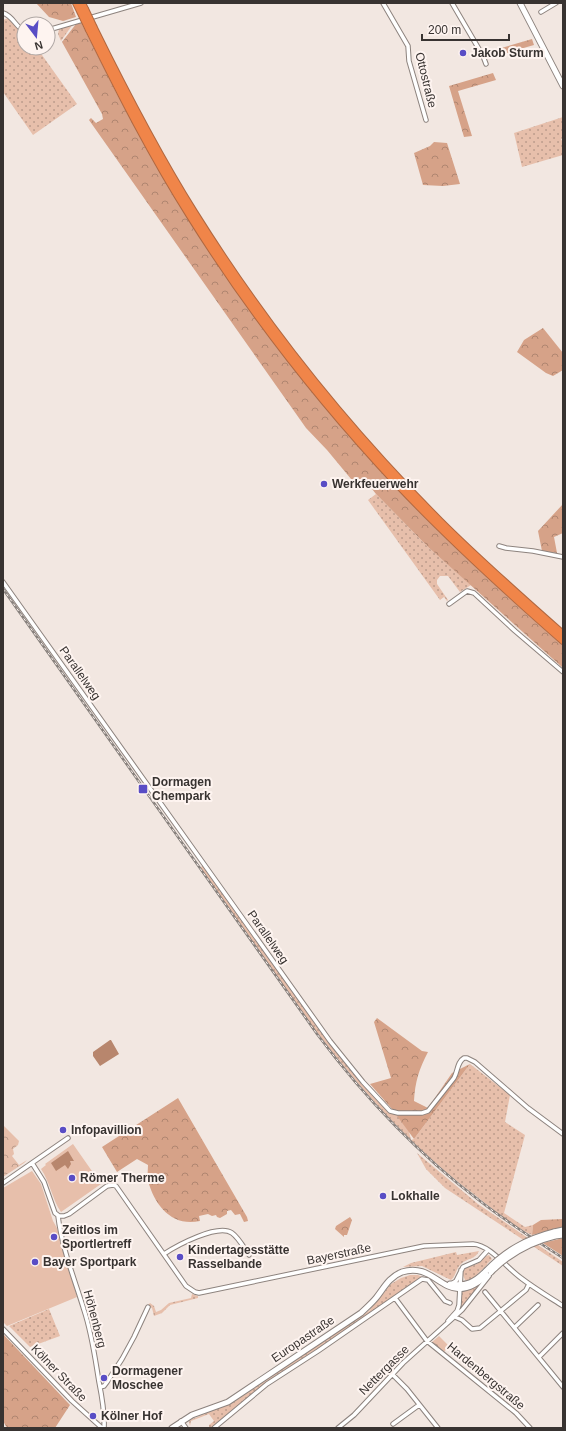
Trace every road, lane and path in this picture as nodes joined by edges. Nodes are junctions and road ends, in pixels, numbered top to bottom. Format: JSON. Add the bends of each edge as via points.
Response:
{"nodes":[{"id":1,"x":76,"y":3,"type":"edge"},
{"id":2,"x":141,"y":3,"type":"edge"},
{"id":3,"x":383,"y":3,"type":"edge"},
{"id":4,"x":452,"y":3,"type":"edge"},
{"id":5,"x":520,"y":3,"type":"edge"},
{"id":6,"x":556,"y":3,"type":"edge"},
{"id":7,"x":82,"y":8,"type":"edge"},
{"id":8,"x":541,"y":12,"type":"dead end"},
{"id":9,"x":3,"y":13,"type":"edge"},
{"id":10,"x":16,"y":23,"type":"edge"},
{"id":11,"x":56,"y":28,"type":"edge"},
{"id":12,"x":91,"y":29,"type":"junction"},
{"id":13,"x":486,"y":64,"type":"dead end"},
{"id":14,"x":563,"y":86,"type":"edge"},
{"id":15,"x":426,"y":120,"type":"dead end"},
{"id":16,"x":500,"y":546,"type":"dead end"},
{"id":17,"x":563,"y":556,"type":"edge"},
{"id":18,"x":3,"y":582,"type":"edge"},
{"id":19,"x":449,"y":604,"type":"dead end"},
{"id":20,"x":563,"y":634,"type":"edge"},
{"id":21,"x":563,"y":641,"type":"edge"},
{"id":22,"x":563,"y":672,"type":"edge"},
{"id":23,"x":563,"y":1134,"type":"edge"},
{"id":24,"x":68,"y":1138,"type":"dead end"},
{"id":25,"x":32,"y":1163,"type":"junction"},
{"id":26,"x":3,"y":1182,"type":"edge"},
{"id":27,"x":58,"y":1216,"type":"junction"},
{"id":28,"x":563,"y":1230,"type":"edge"},
{"id":29,"x":555,"y":1234,"type":"junction"},
{"id":30,"x":563,"y":1235,"type":"edge"},
{"id":31,"x":488,"y":1250,"type":"junction"},
{"id":32,"x":164,"y":1254,"type":"junction"},
{"id":33,"x":249,"y":1255,"type":"dead end"},
{"id":34,"x":461,"y":1270,"type":"junction"},
{"id":35,"x":489,"y":1271,"type":"junction"},
{"id":36,"x":461,"y":1276,"type":"junction"},
{"id":37,"x":438,"y":1280,"type":"junction"},
{"id":38,"x":470,"y":1283,"type":"junction"},
{"id":39,"x":451,"y":1284,"type":"junction"},
{"id":40,"x":529,"y":1284,"type":"junction"},
{"id":41,"x":460,"y":1287,"type":"junction"},
{"id":42,"x":485,"y":1292,"type":"dead end"},
{"id":43,"x":395,"y":1298,"type":"junction"},
{"id":44,"x":450,"y":1303,"type":"dead end"},
{"id":45,"x":538,"y":1305,"type":"dead end"},
{"id":46,"x":563,"y":1306,"type":"edge"},
{"id":47,"x":148,"y":1307,"type":"dead end"},
{"id":48,"x":462,"y":1310,"type":"junction"},
{"id":49,"x":501,"y":1311,"type":"junction"},
{"id":50,"x":455,"y":1318,"type":"junction"},
{"id":51,"x":462,"y":1320,"type":"junction"},
{"id":52,"x":444,"y":1327,"type":"junction"},
{"id":53,"x":515,"y":1327,"type":"junction"},
{"id":54,"x":3,"y":1329,"type":"edge"},
{"id":55,"x":563,"y":1333,"type":"edge"},
{"id":56,"x":427,"y":1341,"type":"junction"},
{"id":57,"x":539,"y":1357,"type":"junction"},
{"id":58,"x":392,"y":1374,"type":"junction"},
{"id":59,"x":100,"y":1387,"type":"junction"},
{"id":60,"x":563,"y":1387,"type":"edge"},
{"id":61,"x":419,"y":1405,"type":"junction"},
{"id":62,"x":181,"y":1421,"type":"junction"},
{"id":63,"x":393,"y":1424,"type":"dead end"},
{"id":64,"x":103,"y":1428,"type":"edge"},
{"id":65,"x":172,"y":1428,"type":"edge"},
{"id":66,"x":186,"y":1428,"type":"edge"},
{"id":67,"x":214,"y":1428,"type":"edge"},
{"id":68,"x":338,"y":1428,"type":"edge"},
{"id":69,"x":438,"y":1428,"type":"edge"},
{"id":70,"x":530,"y":1428,"type":"edge"}],
"edges":[{"from":1,"to":7,"type":"highway"},
{"from":2,"to":11,"type":"street"},
{"from":3,"to":15,"type":"street","name":"Ottostraße","via":[[408,46],[409,61]]},
{"from":4,"to":13,"type":"street"},
{"from":5,"to":14,"type":"main road"},
{"from":6,"to":8,"type":"street"},
{"from":7,"to":12,"type":"highway","bridge":true},
{"from":9,"to":10,"type":"street"},
{"from":12,"to":20,"type":"highway","via":[[185,198],[237,278],[292,353],[400,480],[474,554]]},
{"from":12,"to":21,"type":"highway","via":[[122,97],[172,186],[232,280],[282,349],[321,398],[398,485],[482,569]]},
{"from":16,"to":17,"type":"street"},
{"from":18,"to":23,"type":"street","name":"Parallelweg","via":[[330,1041],[382,1104],[390,1111],[398,1113],[425,1112],[454,1078],[460,1061],[467,1058]]},
{"from":19,"to":22,"type":"street","via":[[467,591],[474,593]]},
{"from":24,"to":25,"type":"street"},
{"from":25,"to":26,"type":"street"},
{"from":25,"to":27,"type":"street","name":"Höhenberg","via":[[44,1182]]},
{"from":27,"to":32,"type":"street","via":[[66,1216],[107,1186],[113,1185]]},
{"from":27,"to":59,"type":"street","name":"Höhenberg","via":[[71,1271],[92,1339]]},
{"from":28,"to":29,"type":"main road","name":"Europastraße"},
{"from":29,"to":30,"type":"main road","name":"Europastraße"},
{"from":29,"to":35,"type":"main road","name":"Europastraße","bridge":true,"via":[[518,1250]]},
{"from":31,"to":32,"type":"street","name":"Bayerstraße","via":[[473,1244],[424,1246],[204,1293],[195,1292],[186,1286]]},
{"from":31,"to":34,"type":"street","via":[[479,1260],[465,1265]]},
{"from":31,"to":40,"type":"street"},
{"from":32,"to":33,"type":"street","via":[[186,1241],[226,1230],[233,1233]]},
{"from":34,"to":36,"type":"street","name":"Nettergasse"},
{"from":34,"to":39,"type":"street","via":[[456,1281]]},
{"from":35,"to":38,"type":"main road","name":"Europastraße"},
{"from":35,"to":41,"type":"main road","name":"Europastraße","via":[[478,1283],[468,1288]]},
{"from":35,"to":48,"type":"street","name":"Nettergasse","via":[[474,1297]]},
{"from":36,"to":38,"type":"street"},
{"from":36,"to":41,"type":"street","name":"Nettergasse"},
{"from":37,"to":39,"type":"main road","name":"Europastraße"},
{"from":37,"to":41,"type":"main road","name":"Europastraße","via":[[448,1286]]},
{"from":37,"to":62,"type":"main road","name":"Europastraße","via":[[419,1271],[398,1274],[360,1313],[228,1402]]},
{"from":38,"to":41,"type":"main road","name":"Europastraße"},
{"from":39,"to":41,"type":"main road","name":"Europastraße"},
{"from":40,"to":46,"type":"street"},
{"from":40,"to":49,"type":"street","via":[[526,1290]]},
{"from":41,"to":52,"type":"street","name":"Nettergasse","via":[[458,1308]]},
{"from":42,"to":49,"type":"street"},
{"from":43,"to":44,"type":"street","via":[[425,1279],[445,1301]]},
{"from":43,"to":56,"type":"street","name":"Hardenbergstraße"},
{"from":43,"to":67,"type":"street","via":[[267,1384]]},
{"from":45,"to":53,"type":"street"},
{"from":47,"to":59,"type":"street","via":[[122,1359],[104,1386]]},
{"from":48,"to":50,"type":"street","name":"Nettergasse"},
{"from":48,"to":51,"type":"street"},
{"from":49,"to":51,"type":"street","via":[[477,1329],[469,1327]]},
{"from":49,"to":53,"type":"street"},
{"from":50,"to":51,"type":"street"},
{"from":50,"to":52,"type":"street","name":"Nettergasse"},
{"from":52,"to":56,"type":"street","name":"Nettergasse"},
{"from":53,"to":57,"type":"street"},
{"from":54,"to":64,"type":"street","name":"Kölner Straße","via":[[72,1401]]},
{"from":55,"to":57,"type":"street"},
{"from":56,"to":58,"type":"street","name":"Nettergasse"},
{"from":56,"to":70,"type":"street","name":"Hardenbergstraße","via":[[516,1413]]},
{"from":57,"to":60,"type":"street"},
{"from":58,"to":61,"type":"street"},
{"from":58,"to":68,"type":"street","name":"Nettergasse","via":[[354,1415]]},
{"from":59,"to":64,"type":"street","name":"Höhenberg"},
{"from":61,"to":63,"type":"street"},
{"from":61,"to":69,"type":"street"},
{"from":62,"to":65,"type":"main road","name":"Europastraße"},
{"from":62,"to":66,"type":"street"}]}
